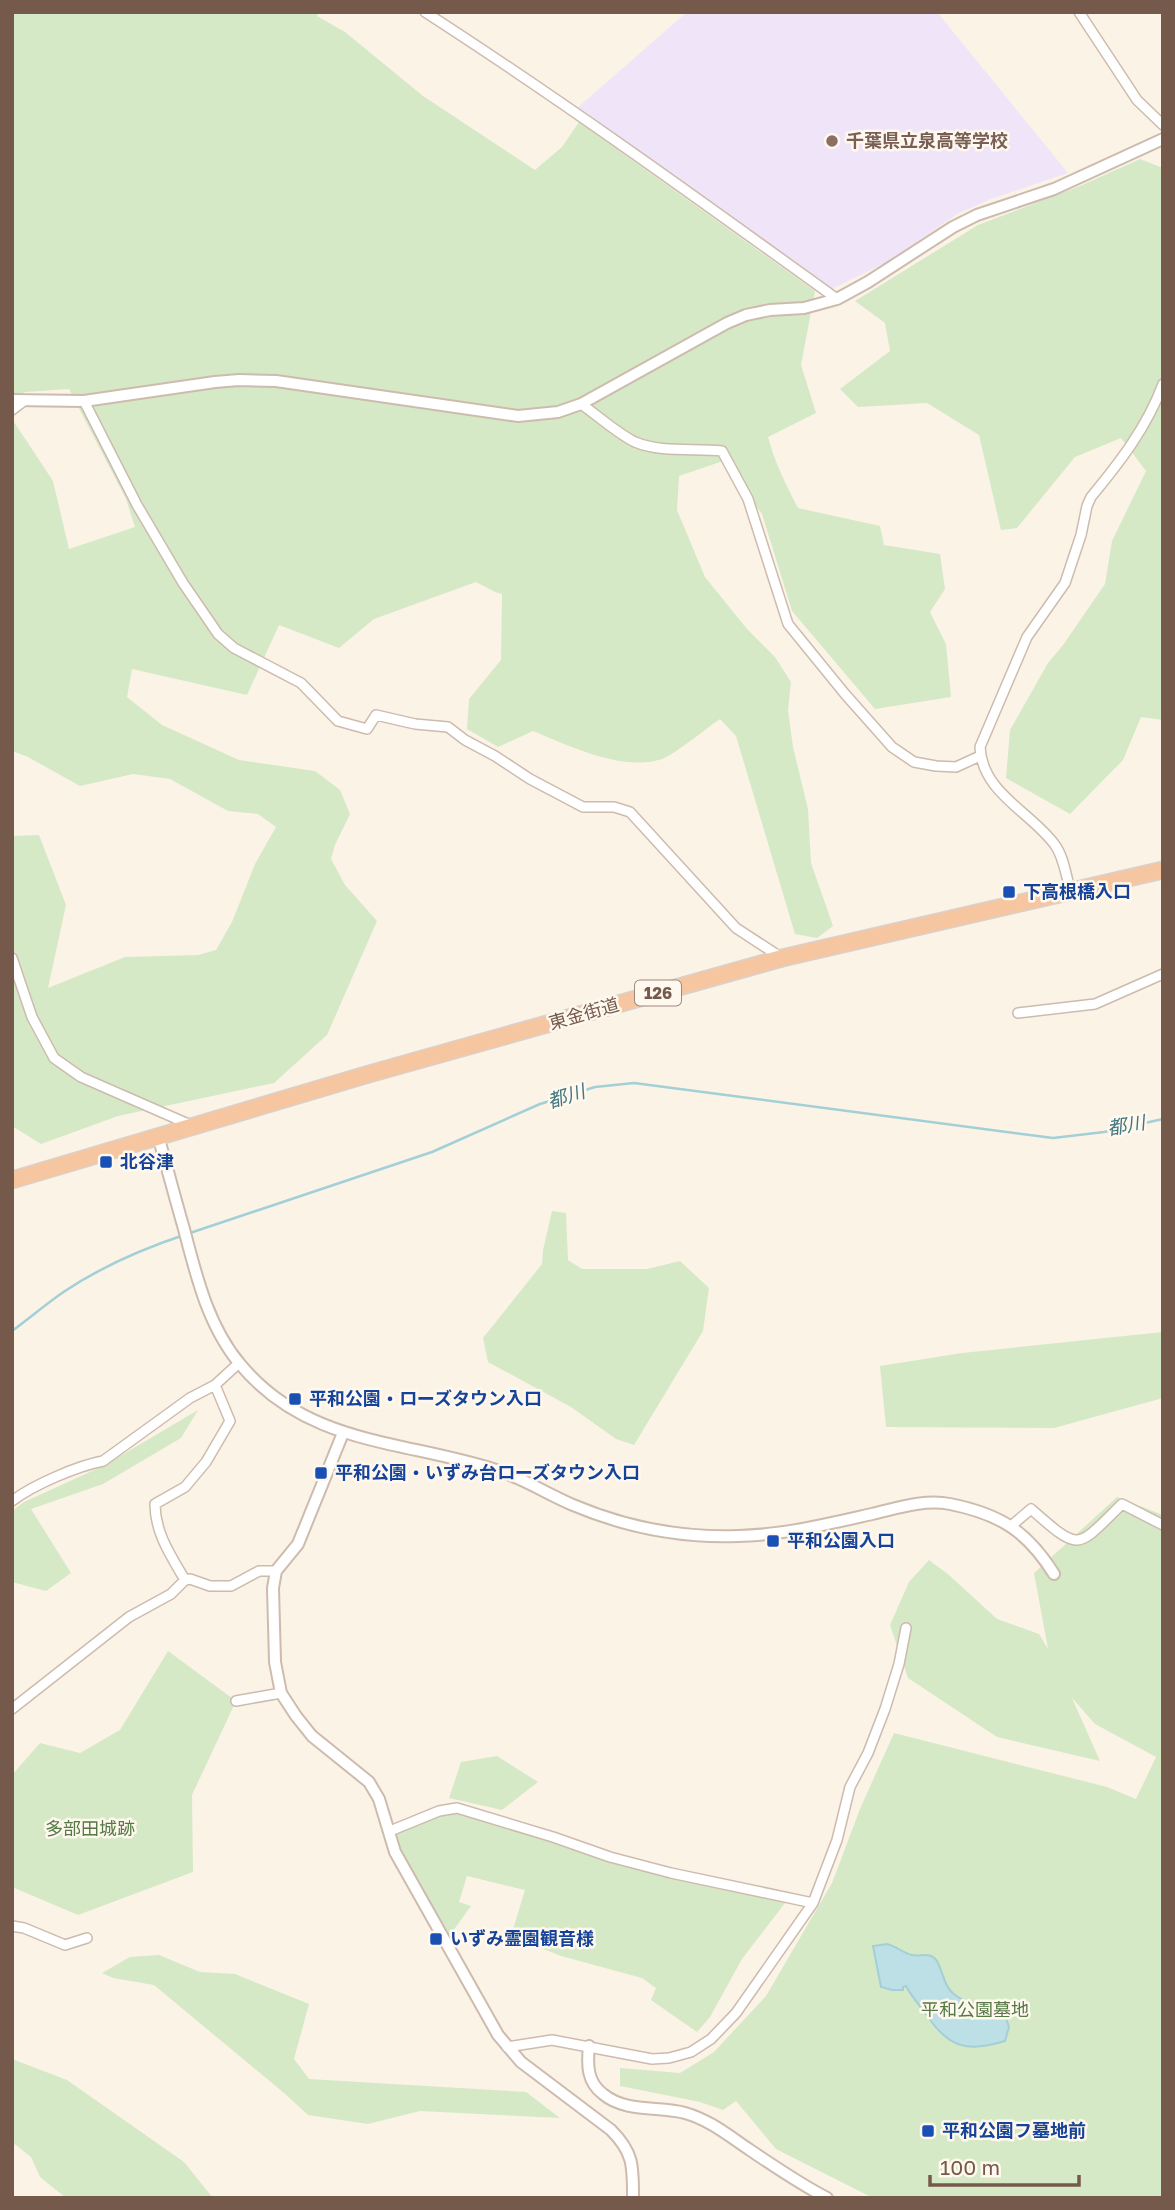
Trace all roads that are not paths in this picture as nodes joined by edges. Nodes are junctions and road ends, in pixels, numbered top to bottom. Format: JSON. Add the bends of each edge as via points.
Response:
{"nodes":[{"id":1,"x":425,"y":12,"type":"edge"},
{"id":2,"x":1079,"y":12,"type":"edge"},
{"id":3,"x":1163,"y":125,"type":"edge"},
{"id":4,"x":1163,"y":139,"type":"edge"},
{"id":5,"x":837,"y":299,"type":"junction"},
{"id":6,"x":1163,"y":384,"type":"edge"},
{"id":7,"x":18,"y":401,"type":"edge"},
{"id":8,"x":84,"y":401,"type":"junction"},
{"id":9,"x":581,"y":404,"type":"junction"},
{"id":10,"x":12,"y":410,"type":"edge"},
{"id":11,"x":980,"y":756,"type":"junction"},
{"id":12,"x":1163,"y":870,"type":"edge"},
{"id":13,"x":1071,"y":892,"type":"junction"},
{"id":14,"x":12,"y":958,"type":"edge"},
{"id":15,"x":782,"y":958,"type":"junction"},
{"id":16,"x":1163,"y":974,"type":"edge"},
{"id":17,"x":1018,"y":1013,"type":"dead end"},
{"id":18,"x":193,"y":1126,"type":"junction"},
{"id":19,"x":158,"y":1136,"type":"junction"},
{"id":20,"x":12,"y":1180,"type":"edge"},
{"id":21,"x":239,"y":1363,"type":"junction"},
{"id":22,"x":215,"y":1385,"type":"junction"},
{"id":23,"x":343,"y":1433,"type":"junction"},
{"id":24,"x":12,"y":1501,"type":"edge"},
{"id":25,"x":1163,"y":1525,"type":"edge"},
{"id":26,"x":1011,"y":1526,"type":"junction"},
{"id":27,"x":276,"y":1571,"type":"junction"},
{"id":28,"x":1054,"y":1574,"type":"dead end"},
{"id":29,"x":185,"y":1580,"type":"junction"},
{"id":30,"x":906,"y":1628,"type":"dead end"},
{"id":31,"x":281,"y":1693,"type":"junction"},
{"id":32,"x":236,"y":1701,"type":"dead end"},
{"id":33,"x":12,"y":1709,"type":"edge"},
{"id":34,"x":390,"y":1831,"type":"junction"},
{"id":35,"x":813,"y":1903,"type":"junction"},
{"id":36,"x":12,"y":1926,"type":"edge"},
{"id":37,"x":87,"y":1938,"type":"dead end"},
{"id":38,"x":589,"y":2046,"type":"junction"},
{"id":39,"x":507,"y":2047,"type":"junction"},
{"id":40,"x":633,"y":2198,"type":"edge"},
{"id":41,"x":827,"y":2198,"type":"edge"}],
"edges":[{"from":1,"to":5,"type":"street","via":[[623,144]]},
{"from":2,"to":3,"type":"street","via":[[1137,100]]},
{"from":4,"to":5,"type":"street","via":[[1054,189],[977,215]]},
{"from":5,"to":9,"type":"street","via":[[746,315]]},
{"from":6,"to":11,"type":"street","via":[[1140,432],[1091,497],[1072,567],[1027,637],[981,741]]},
{"from":7,"to":8,"type":"street"},
{"from":7,"to":10,"type":"street"},
{"from":8,"to":9,"type":"street","via":[[239,380],[276,381],[518,416],[558,412]]},
{"from":8,"to":15,"type":"street","via":[[183,583],[218,634],[234,648],[301,683],[338,720],[367,729],[376,715],[448,727],[583,807],[630,812],[736,928]]},
{"from":9,"to":11,"type":"street","via":[[634,441],[654,448],[722,451],[748,499],[788,624],[845,694],[892,747],[914,762],[956,766]]},
{"from":11,"to":13,"type":"street","via":[[990,779],[1058,849]]},
{"from":12,"to":13,"type":"highway","name":"東金街道","number":"126"},
{"from":13,"to":15,"type":"highway","name":"東金街道","number":"126"},
{"from":14,"to":18,"type":"street","via":[[32,1017],[54,1058],[81,1077]]},
{"from":15,"to":18,"type":"highway","name":"東金街道","number":"126"},
{"from":16,"to":17,"type":"street","via":[[1095,1004]]},
{"from":18,"to":19,"type":"highway","name":"東金街道","number":"126"},
{"from":19,"to":20,"type":"highway","name":"東金街道","number":"126"},
{"from":19,"to":21,"type":"street","via":[[207,1306]]},
{"from":21,"to":22,"type":"street"},
{"from":21,"to":23,"type":"street","via":[[289,1407]]},
{"from":22,"to":24,"type":"street","via":[[103,1461],[25,1491]]},
{"from":22,"to":29,"type":"street","via":[[229,1421],[206,1462],[185,1487],[155,1504],[163,1542]]},
{"from":23,"to":26,"type":"street","via":[[464,1459],[510,1474],[584,1509],[668,1532],[709,1536],[777,1533],[919,1503],[947,1503],[988,1514]]},
{"from":23,"to":27,"type":"street","via":[[298,1544]]},
{"from":25,"to":26,"type":"street","via":[[1122,1504],[1091,1534],[1074,1542],[1031,1509]]},
{"from":26,"to":28,"type":"street"},
{"from":27,"to":29,"type":"street","via":[[259,1571],[231,1586]]},
{"from":27,"to":31,"type":"street","via":[[275,1662]]},
{"from":29,"to":33,"type":"street","via":[[171,1594],[129,1617]]},
{"from":30,"to":35,"type":"street","via":[[885,1709],[850,1787],[837,1840]]},
{"from":31,"to":32,"type":"street"},
{"from":31,"to":34,"type":"street","via":[[312,1736],[369,1782]]},
{"from":34,"to":35,"type":"street","via":[[457,1808],[610,1857]]},
{"from":34,"to":39,"type":"street","via":[[402,1866]]},
{"from":35,"to":38,"type":"street","via":[[736,2012],[691,2052],[652,2059]]},
{"from":36,"to":37,"type":"street","via":[[65,1945]]},
{"from":38,"to":39,"type":"street","via":[[552,2039]]},
{"from":38,"to":41,"type":"street","via":[[591,2080],[612,2101],[683,2112],[707,2121]]},
{"from":39,"to":40,"type":"street","via":[[622,2141],[633,2168]]}]}
